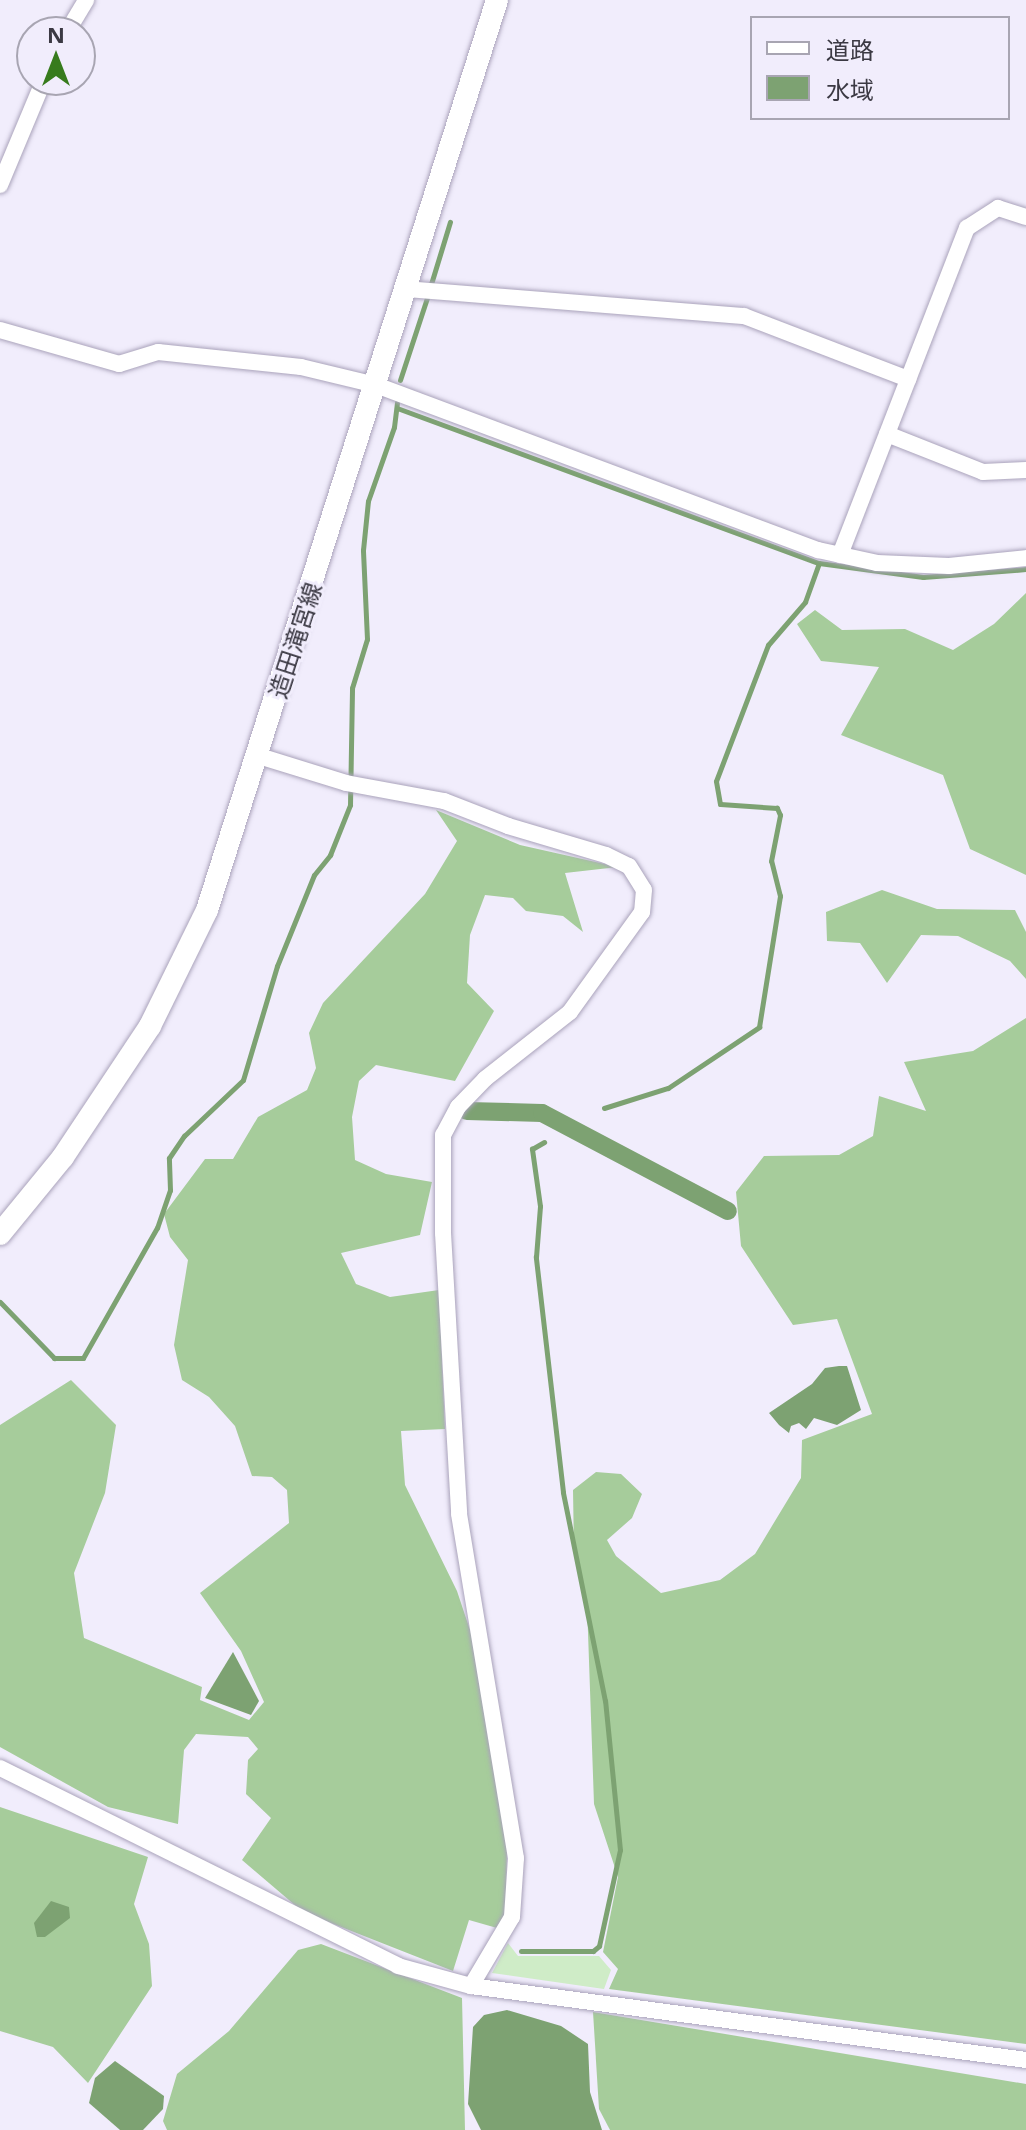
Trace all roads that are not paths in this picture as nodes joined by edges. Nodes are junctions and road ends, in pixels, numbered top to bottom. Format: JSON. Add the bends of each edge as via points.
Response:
{"nodes":[{"id":1,"x":497,"y":0,"type":"edge"},
{"id":2,"x":37,"y":96,"type":"edge"},
{"id":3,"x":0,"y":185,"type":"edge"},
{"id":4,"x":1026,"y":217,"type":"edge"},
{"id":5,"x":406,"y":289,"type":"junction"},
{"id":6,"x":0,"y":330,"type":"edge"},
{"id":7,"x":908,"y":379,"type":"junction"},
{"id":8,"x":376,"y":385,"type":"junction"},
{"id":9,"x":887,"y":434,"type":"junction"},
{"id":10,"x":1026,"y":470,"type":"edge"},
{"id":11,"x":840,"y":555,"type":"junction"},
{"id":12,"x":1026,"y":558,"type":"edge"},
{"id":13,"x":259,"y":756,"type":"junction"},
{"id":14,"x":0,"y":1234,"type":"edge"},
{"id":15,"x":0,"y":1768,"type":"edge"},
{"id":16,"x":471,"y":1986,"type":"junction"},
{"id":17,"x":1026,"y":2060,"type":"edge"}],
"edges":[{"from":1,"to":5,"type":"main road","name":"造田滝宮線"},
{"from":2,"to":3,"type":"street"},
{"from":4,"to":7,"type":"street","via":[[998,208],[967,228]]},
{"from":5,"to":7,"type":"street","via":[[744,316]]},
{"from":5,"to":8,"type":"main road","name":"造田滝宮線"},
{"from":6,"to":8,"type":"street","via":[[119,364],[171,353],[301,367]]},
{"from":7,"to":9,"type":"street"},
{"from":8,"to":11,"type":"street","via":[[604,473]]},
{"from":8,"to":13,"type":"main road","name":"造田滝宮線"},
{"from":9,"to":10,"type":"street","via":[[983,472]]},
{"from":9,"to":11,"type":"street"},
{"from":11,"to":12,"type":"street","via":[[877,563],[949,566]]},
{"from":13,"to":14,"type":"main road","name":"造田滝宮線","via":[[207,910],[171,988],[63,1157]]},
{"from":13,"to":16,"type":"street","via":[[354,785],[419,794],[606,855],[629,866],[644,890],[642,912],[570,1012],[485,1079],[458,1107],[443,1135],[443,1233],[461,1529],[516,1858],[512,1917]]},
{"from":15,"to":16,"type":"street","via":[[334,1938],[398,1966]]},
{"from":16,"to":17,"type":"street"}]}
